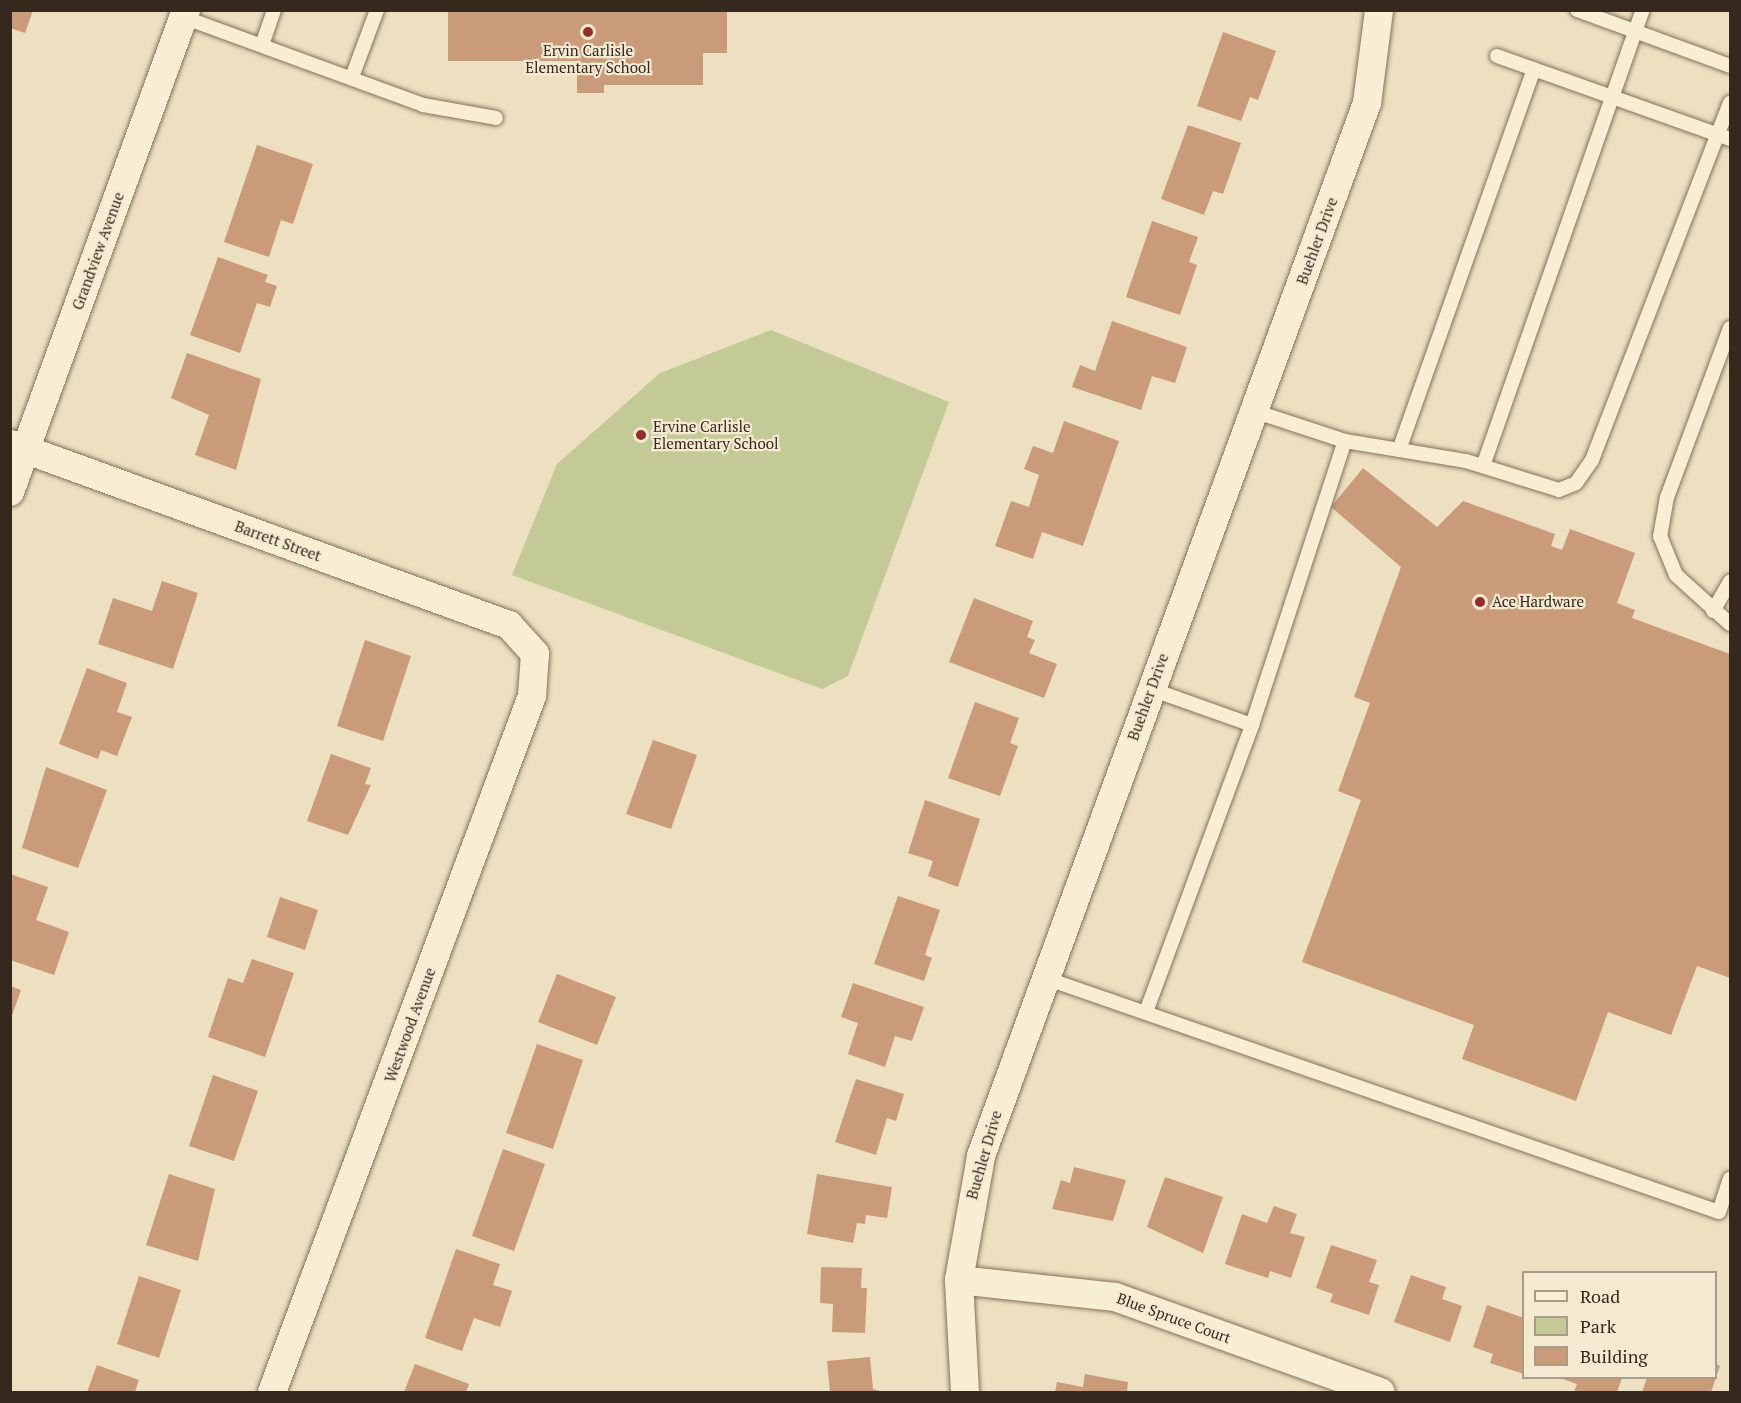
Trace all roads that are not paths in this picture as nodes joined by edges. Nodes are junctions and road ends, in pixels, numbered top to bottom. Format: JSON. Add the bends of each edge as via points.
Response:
{"nodes":[{"id":1,"x":274,"y":10,"type":"edge"},
{"id":2,"x":377,"y":10,"type":"edge"},
{"id":3,"x":1379,"y":10,"type":"edge"},
{"id":4,"x":1577,"y":10,"type":"edge"},
{"id":5,"x":1643,"y":10,"type":"edge"},
{"id":6,"x":184,"y":14,"type":"edge"},
{"id":7,"x":1636,"y":32,"type":"junction"},
{"id":8,"x":262,"y":45,"type":"junction"},
{"id":9,"x":1497,"y":56,"type":"dead end"},
{"id":10,"x":1731,"y":66,"type":"edge"},
{"id":11,"x":1534,"y":69,"type":"junction"},
{"id":12,"x":352,"y":77,"type":"junction"},
{"id":13,"x":1613,"y":97,"type":"junction"},
{"id":14,"x":1731,"y":103,"type":"edge"},
{"id":15,"x":496,"y":118,"type":"dead end"},
{"id":16,"x":1724,"y":137,"type":"edge"},
{"id":17,"x":1731,"y":328,"type":"edge"},
{"id":18,"x":1254,"y":411,"type":"junction"},
{"id":19,"x":1345,"y":441,"type":"junction"},
{"id":20,"x":19,"y":446,"type":"edge"},
{"id":21,"x":1399,"y":450,"type":"junction"},
{"id":22,"x":1483,"y":466,"type":"junction"},
{"id":23,"x":10,"y":492,"type":"edge"},
{"id":24,"x":1731,"y":582,"type":"edge"},
{"id":25,"x":1713,"y":611,"type":"junction"},
{"id":26,"x":1731,"y":624,"type":"edge"},
{"id":27,"x":535,"y":654,"type":"joint"},
{"id":28,"x":1151,"y":690,"type":"junction"},
{"id":29,"x":1252,"y":725,"type":"junction"},
{"id":30,"x":1045,"y":978,"type":"junction"},
{"id":31,"x":1146,"y":1012,"type":"junction"},
{"id":32,"x":1731,"y":1179,"type":"edge"},
{"id":33,"x":959,"y":1280,"type":"junction"},
{"id":34,"x":272,"y":1392,"type":"edge"},
{"id":35,"x":965,"y":1392,"type":"edge"},
{"id":36,"x":1381,"y":1392,"type":"edge"}],
"edges":[{"from":1,"to":8,"type":"lane"},
{"from":2,"to":12,"type":"lane"},
{"from":3,"to":18,"type":"street","name":"Buehler Drive","via":[[1367,103]]},
{"from":4,"to":7,"type":"lane"},
{"from":5,"to":7,"type":"lane"},
{"from":6,"to":8,"type":"lane"},
{"from":6,"to":20,"type":"street","name":"Grandview Avenue"},
{"from":7,"to":10,"type":"lane"},
{"from":7,"to":13,"type":"lane"},
{"from":8,"to":12,"type":"lane"},
{"from":9,"to":11,"type":"lane"},
{"from":11,"to":13,"type":"lane"},
{"from":11,"to":21,"type":"lane"},
{"from":12,"to":15,"type":"lane","via":[[423,105]]},
{"from":13,"to":16,"type":"lane"},
{"from":13,"to":22,"type":"lane"},
{"from":14,"to":16,"type":"lane"},
{"from":16,"to":22,"type":"lane","via":[[1592,460],[1576,483],[1559,490]]},
{"from":17,"to":25,"type":"lane","via":[[1667,497],[1660,536],[1676,575]]},
{"from":18,"to":19,"type":"lane"},
{"from":18,"to":28,"type":"street","name":"Buehler Drive"},
{"from":19,"to":21,"type":"lane"},
{"from":19,"to":29,"type":"lane"},
{"from":20,"to":23,"type":"street","name":"Grandview Avenue"},
{"from":20,"to":27,"type":"street","name":"Barrett Street","via":[[509,625]]},
{"from":21,"to":22,"type":"lane"},
{"from":24,"to":25,"type":"lane"},
{"from":25,"to":26,"type":"lane"},
{"from":27,"to":34,"type":"street","name":"Westwood Avenue","via":[[532,696]]},
{"from":28,"to":29,"type":"lane"},
{"from":28,"to":30,"type":"street","name":"Buehler Drive"},
{"from":29,"to":31,"type":"lane"},
{"from":30,"to":31,"type":"lane"},
{"from":30,"to":33,"type":"street","name":"Buehler Drive","via":[[981,1156]]},
{"from":31,"to":32,"type":"lane","via":[[1719,1212]]},
{"from":33,"to":35,"type":"street","name":"Buehler Drive"},
{"from":33,"to":36,"type":"street","name":"Blue Spruce Court","via":[[1115,1297]]}]}
